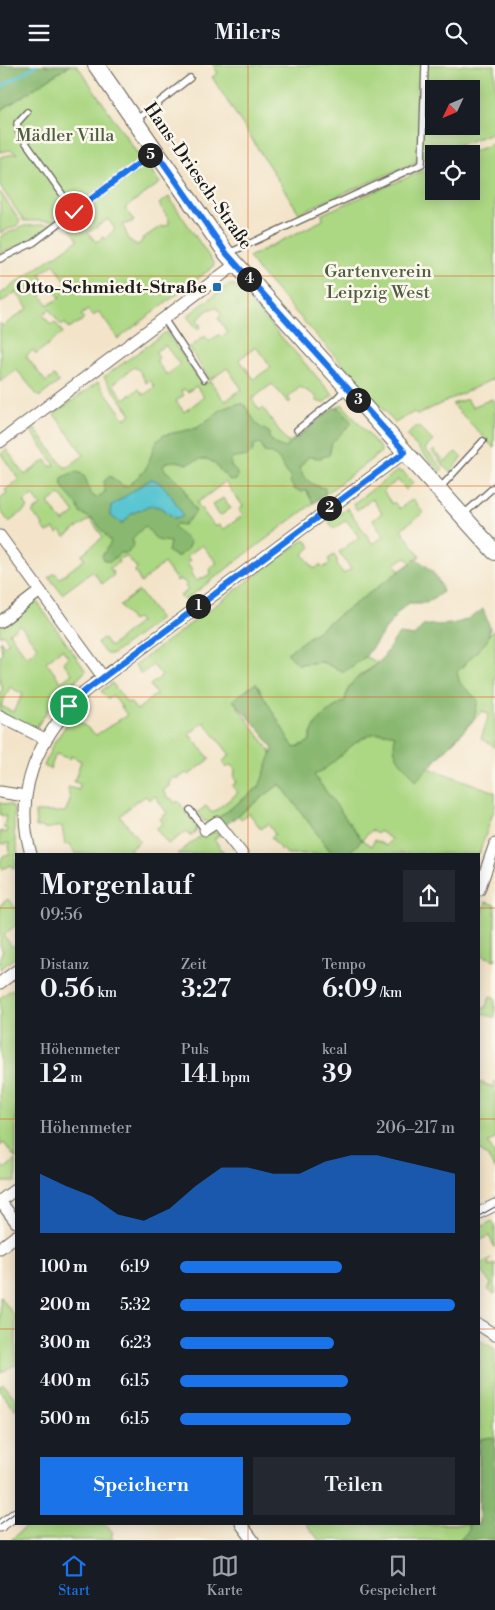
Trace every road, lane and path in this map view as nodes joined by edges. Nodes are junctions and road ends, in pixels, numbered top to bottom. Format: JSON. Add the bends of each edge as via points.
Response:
{"nodes":[{"id":1,"x":96,"y":65,"type":"edge"},
{"id":2,"x":425,"y":65,"type":"edge"},
{"id":3,"x":190,"y":78,"type":"dead end"},
{"id":4,"x":27,"y":112,"type":"dead end"},
{"id":5,"x":134,"y":121,"type":"junction"},
{"id":6,"x":155,"y":151,"type":"junction"},
{"id":7,"x":74,"y":212,"type":"junction"},
{"id":8,"x":0,"y":259,"type":"edge"},
{"id":9,"x":232,"y":259,"type":"junction"},
{"id":10,"x":164,"y":319,"type":"junction"},
{"id":11,"x":204,"y":379,"type":"dead end"},
{"id":12,"x":346,"y":387,"type":"junction"},
{"id":13,"x":297,"y":430,"type":"dead end"},
{"id":14,"x":482,"y":441,"type":"dead end"},
{"id":15,"x":0,"y":442,"type":"edge"},
{"id":16,"x":405,"y":452,"type":"junction"},
{"id":17,"x":495,"y":486,"type":"edge"},
{"id":18,"x":439,"y":489,"type":"junction"},
{"id":19,"x":462,"y":516,"type":"junction"},
{"id":20,"x":0,"y":536,"type":"edge"},
{"id":21,"x":495,"y":552,"type":"edge"},
{"id":22,"x":40,"y":591,"type":"junction"},
{"id":23,"x":0,"y":621,"type":"edge"},
{"id":24,"x":103,"y":677,"type":"junction"},
{"id":25,"x":0,"y":716,"type":"edge"},
{"id":26,"x":45,"y":739,"type":"junction"},
{"id":27,"x":0,"y":792,"type":"edge"},
{"id":28,"x":25,"y":796,"type":"junction"},
{"id":29,"x":190,"y":810,"type":"dead end"},
{"id":30,"x":206,"y":830,"type":"joint"},
{"id":31,"x":495,"y":844,"type":"edge"},
{"id":32,"x":31,"y":853,"type":"edge"},
{"id":33,"x":241,"y":853,"type":"edge"},
{"id":34,"x":480,"y":887,"type":"edge"},
{"id":35,"x":15,"y":972,"type":"edge"},
{"id":36,"x":0,"y":983,"type":"edge"},
{"id":37,"x":15,"y":1190,"type":"edge"},
{"id":38,"x":0,"y":1201,"type":"edge"},
{"id":39,"x":495,"y":1205,"type":"edge"},
{"id":40,"x":480,"y":1212,"type":"edge"},
{"id":41,"x":15,"y":1222,"type":"edge"},
{"id":42,"x":15,"y":1237,"type":"edge"},
{"id":43,"x":0,"y":1248,"type":"edge"},
{"id":44,"x":480,"y":1326,"type":"edge"},
{"id":45,"x":495,"y":1335,"type":"edge"},
{"id":46,"x":15,"y":1515,"type":"edge"},
{"id":47,"x":242,"y":1525,"type":"edge"},
{"id":48,"x":0,"y":1526,"type":"edge"},
{"id":49,"x":253,"y":1540,"type":"edge"}],
"edges":[{"from":1,"to":5,"type":"main road","name":"Hans-Driesch-Straße"},
{"from":2,"to":9,"type":"lane","via":[[422,164]]},
{"from":3,"to":5,"type":"lane"},
{"from":4,"to":7,"type":"lane","via":[[17,123],[19,133]]},
{"from":5,"to":6,"type":"main road","name":"Hans-Driesch-Straße"},
{"from":6,"to":7,"type":"lane"},
{"from":6,"to":9,"type":"main road","name":"Hans-Driesch-Straße"},
{"from":7,"to":8,"type":"lane","via":[[33,243]]},
{"from":9,"to":10,"type":"street"},
{"from":9,"to":12,"type":"main road","name":"Hans-Driesch-Straße"},
{"from":10,"to":11,"type":"lane"},
{"from":10,"to":15,"type":"street"},
{"from":12,"to":13,"type":"lane"},
{"from":12,"to":16,"type":"main road","name":"Hans-Driesch-Straße"},
{"from":14,"to":18,"type":"lane"},
{"from":16,"to":18,"type":"main road","name":"Hans-Driesch-Straße"},
{"from":16,"to":24,"type":"street"},
{"from":17,"to":19,"type":"lane"},
{"from":18,"to":19,"type":"main road","name":"Hans-Driesch-Straße"},
{"from":19,"to":21,"type":"main road","name":"Hans-Driesch-Straße"},
{"from":20,"to":22,"type":"street"},
{"from":22,"to":23,"type":"street"},
{"from":22,"to":24,"type":"street"},
{"from":24,"to":26,"type":"street","via":[[69,706]]},
{"from":25,"to":26,"type":"street"},
{"from":26,"to":28,"type":"street"},
{"from":27,"to":28,"type":"street"},
{"from":28,"to":32,"type":"street","via":[[25,822]]},
{"from":29,"to":30,"type":"lane"},
{"from":30,"to":33,"type":"street","via":[[217,822]]},
{"from":31,"to":34,"type":"street"},
{"from":35,"to":36,"type":"street"},
{"from":37,"to":38,"type":"street"},
{"from":38,"to":41,"type":"street"},
{"from":39,"to":40,"type":"street"},
{"from":42,"to":43,"type":"street"},
{"from":44,"to":45,"type":"street"},
{"from":46,"to":48,"type":"street"},
{"from":47,"to":49,"type":"street"}]}
